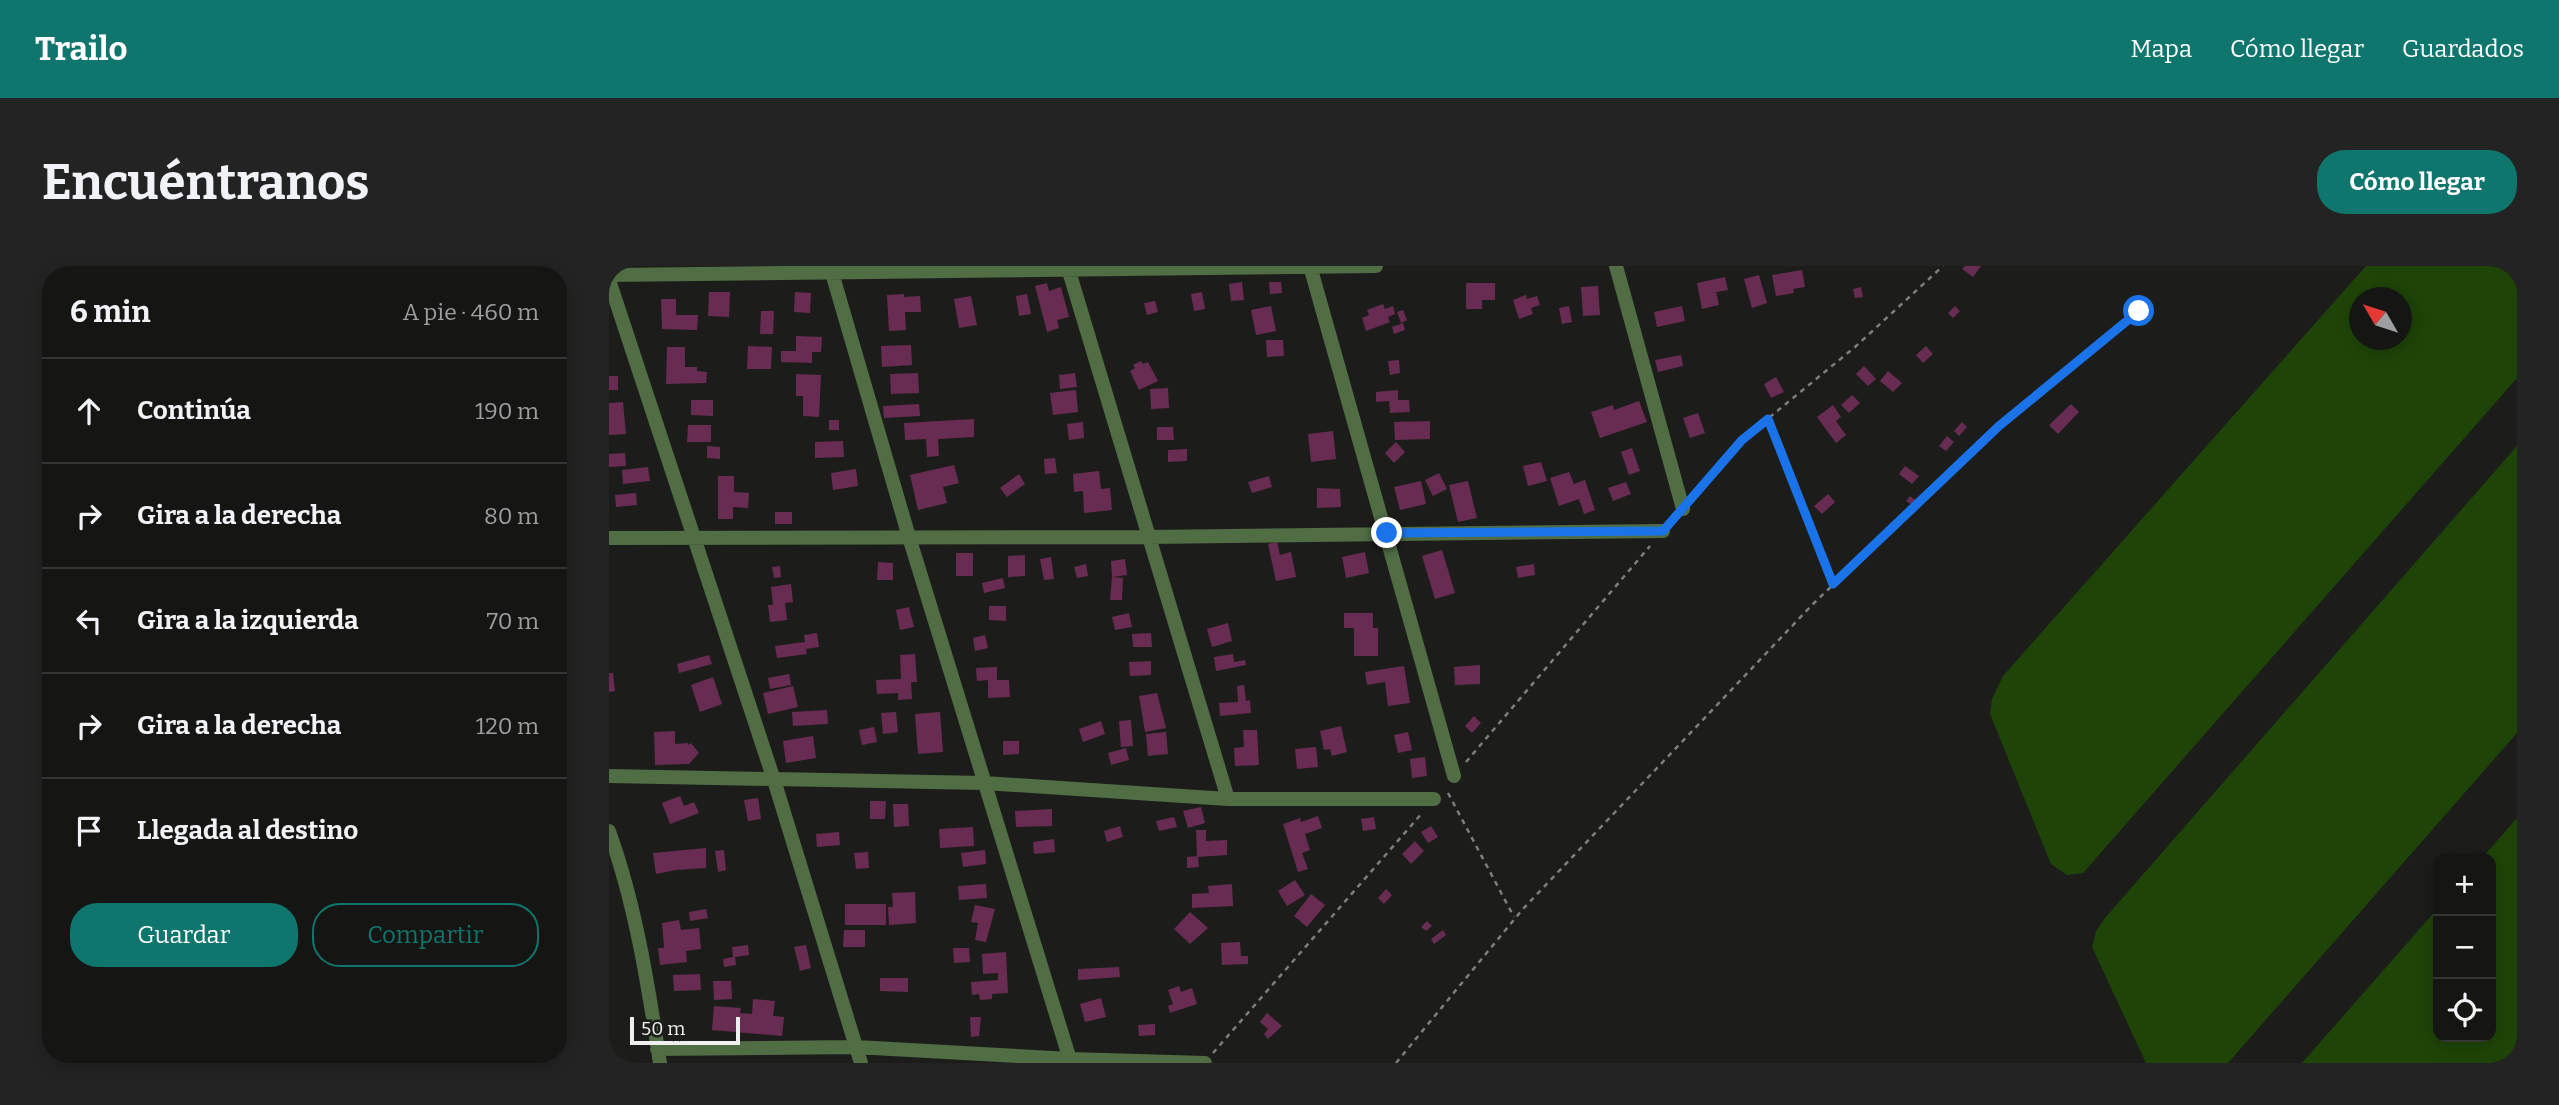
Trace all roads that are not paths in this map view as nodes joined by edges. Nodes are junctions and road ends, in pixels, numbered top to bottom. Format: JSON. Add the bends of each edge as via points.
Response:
{"nodes":[{"id":1,"x":1376,"y":266,"type":"edge"},
{"id":2,"x":1616,"y":266,"type":"edge"},
{"id":3,"x":1310,"y":267,"type":"edge"},
{"id":4,"x":1068,"y":268,"type":"junction"},
{"id":5,"x":831,"y":269,"type":"edge"},
{"id":6,"x":609,"y":275,"type":"edge"},
{"id":7,"x":609,"y":280,"type":"edge"},
{"id":8,"x":1683,"y":509,"type":"road end"},
{"id":9,"x":1663,"y":531,"type":"road end"},
{"id":10,"x":1387,"y":533,"type":"junction"},
{"id":11,"x":909,"y":537,"type":"junction"},
{"id":12,"x":1149,"y":537,"type":"junction"},
{"id":13,"x":609,"y":538,"type":"edge"},
{"id":14,"x":695,"y":538,"type":"junction"},
{"id":15,"x":609,"y":776,"type":"edge"},
{"id":16,"x":1454,"y":776,"type":"road end"},
{"id":17,"x":774,"y":780,"type":"junction"},
{"id":18,"x":984,"y":783,"type":"junction"},
{"id":19,"x":1228,"y":799,"type":"junction"},
{"id":20,"x":1434,"y":800,"type":"road end"},
{"id":21,"x":609,"y":831,"type":"edge"},
{"id":22,"x":856,"y":1047,"type":"junction"},
{"id":23,"x":659,"y":1056,"type":"edge"},
{"id":24,"x":1070,"y":1061,"type":"edge"},
{"id":25,"x":861,"y":1063,"type":"edge"},
{"id":26,"x":1205,"y":1063,"type":"edge"}],
"edges":[{"from":1,"to":3,"type":"street"},
{"from":2,"to":8,"type":"street"},
{"from":3,"to":4,"type":"street"},
{"from":3,"to":10,"type":"street"},
{"from":4,"to":5,"type":"street"},
{"from":4,"to":12,"type":"street"},
{"from":5,"to":6,"type":"street"},
{"from":5,"to":11,"type":"street"},
{"from":7,"to":14,"type":"street"},
{"from":9,"to":10,"type":"street"},
{"from":10,"to":12,"type":"street"},
{"from":10,"to":16,"type":"street"},
{"from":11,"to":12,"type":"street"},
{"from":11,"to":14,"type":"street"},
{"from":11,"to":18,"type":"street"},
{"from":12,"to":19,"type":"street"},
{"from":13,"to":14,"type":"street"},
{"from":14,"to":17,"type":"street"},
{"from":15,"to":17,"type":"street"},
{"from":17,"to":18,"type":"street"},
{"from":17,"to":22,"type":"street"},
{"from":18,"to":19,"type":"street"},
{"from":18,"to":24,"type":"street"},
{"from":19,"to":20,"type":"street"},
{"from":21,"to":23,"type":"street","via":[[635,925]]},
{"from":22,"to":23,"type":"street"},
{"from":22,"to":24,"type":"street"},
{"from":22,"to":25,"type":"street"},
{"from":24,"to":26,"type":"street"}]}
